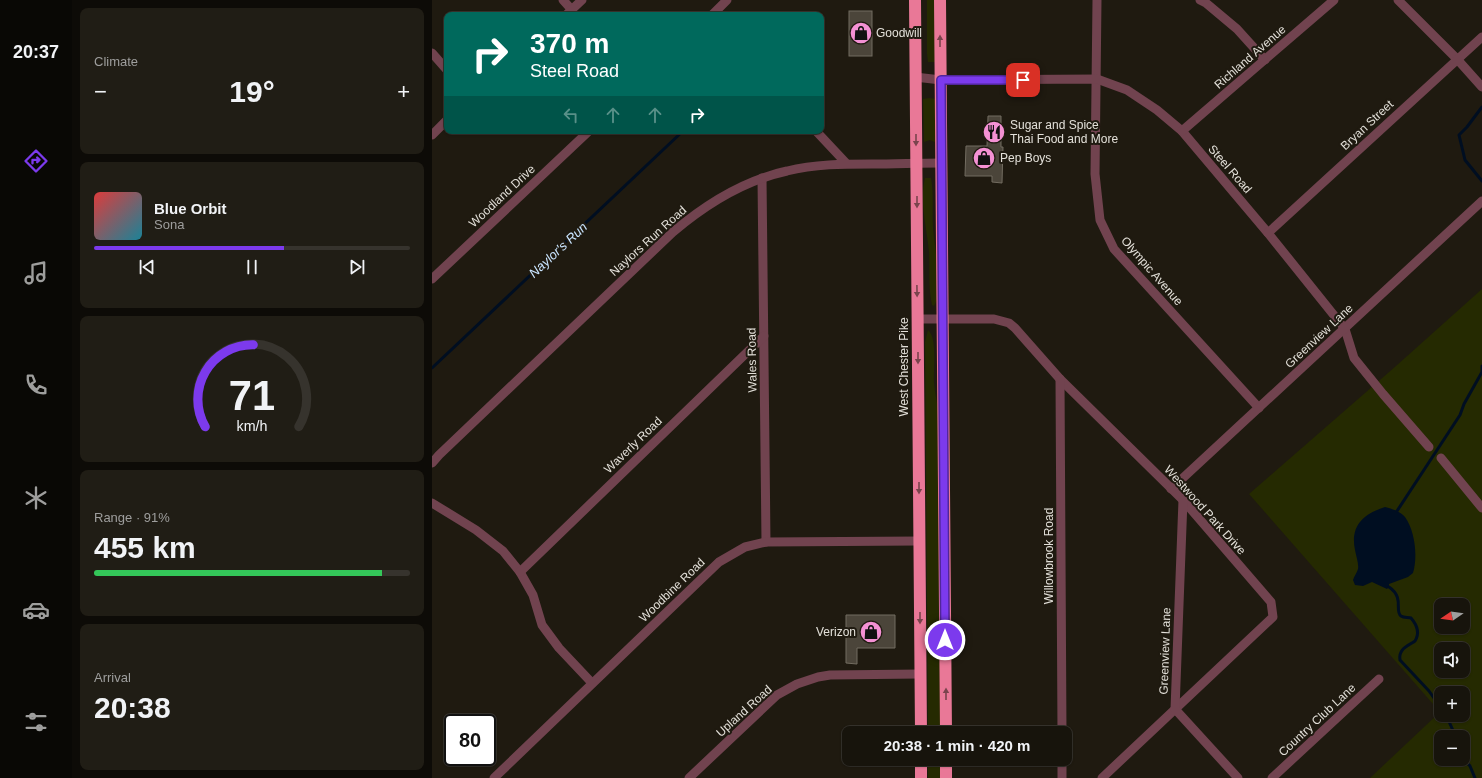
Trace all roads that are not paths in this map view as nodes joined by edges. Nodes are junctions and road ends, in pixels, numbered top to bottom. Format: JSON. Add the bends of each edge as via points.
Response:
{"nodes":[{"id":1,"x":563,"y":0,"type":"edge"},
{"id":2,"x":582,"y":0,"type":"edge"},
{"id":3,"x":727,"y":0,"type":"edge"},
{"id":4,"x":915,"y":0,"type":"edge"},
{"id":5,"x":940,"y":0,"type":"edge"},
{"id":6,"x":1097,"y":0,"type":"edge"},
{"id":7,"x":1200,"y":0,"type":"edge"},
{"id":8,"x":1334,"y":0,"type":"edge"},
{"id":9,"x":1398,"y":0,"type":"edge"},
{"id":10,"x":569,"y":12,"type":"edge"},
{"id":11,"x":715,"y":12,"type":"edge"},
{"id":12,"x":1482,"y":37,"type":"edge"},
{"id":13,"x":432,"y":53,"type":"edge"},
{"id":14,"x":1457,"y":58,"type":"junction"},
{"id":15,"x":1265,"y":60,"type":"junction"},
{"id":16,"x":444,"y":67,"type":"edge"},
{"id":17,"x":915,"y":77,"type":"junction"},
{"id":18,"x":1097,"y":79,"type":"junction"},
{"id":19,"x":941,"y":80,"type":"junction"},
{"id":20,"x":1482,"y":87,"type":"edge"},
{"id":21,"x":444,"y":123,"type":"edge"},
{"id":22,"x":1182,"y":131,"type":"junction"},
{"id":23,"x":586,"y":134,"type":"edge"},
{"id":24,"x":819,"y":134,"type":"edge"},
{"id":25,"x":432,"y":135,"type":"edge"},
{"id":26,"x":916,"y":163,"type":"junction"},
{"id":27,"x":942,"y":163,"type":"junction"},
{"id":28,"x":846,"y":164,"type":"junction"},
{"id":29,"x":762,"y":178,"type":"junction"},
{"id":30,"x":1482,"y":201,"type":"edge"},
{"id":31,"x":1268,"y":233,"type":"junction"},
{"id":32,"x":432,"y":279,"type":"edge"},
{"id":33,"x":918,"y":319,"type":"junction"},
{"id":34,"x":943,"y":319,"type":"junction"},
{"id":35,"x":1345,"y":329,"type":"junction"},
{"id":36,"x":764,"y":336,"type":"junction"},
{"id":37,"x":1060,"y":379,"type":"junction"},
{"id":38,"x":1259,"y":408,"type":"junction"},
{"id":39,"x":1429,"y":447,"type":"dead end"},
{"id":40,"x":1441,"y":458,"type":"dead end"},
{"id":41,"x":432,"y":463,"type":"edge"},
{"id":42,"x":1171,"y":489,"type":"junction"},
{"id":43,"x":1183,"y":500,"type":"junction"},
{"id":44,"x":432,"y":504,"type":"edge"},
{"id":45,"x":1482,"y":508,"type":"edge"},
{"id":46,"x":919,"y":541,"type":"junction"},
{"id":47,"x":766,"y":542,"type":"junction"},
{"id":48,"x":520,"y":572,"type":"junction"},
{"id":49,"x":920,"y":674,"type":"junction"},
{"id":50,"x":1379,"y":679,"type":"dead end"},
{"id":51,"x":592,"y":683,"type":"junction"},
{"id":52,"x":1175,"y":709,"type":"junction"},
{"id":53,"x":921,"y":726,"type":"edge"},
{"id":54,"x":946,"y":726,"type":"edge"},
{"id":55,"x":1062,"y":726,"type":"edge"},
{"id":56,"x":921,"y":766,"type":"edge"},
{"id":57,"x":946,"y":766,"type":"edge"},
{"id":58,"x":1062,"y":766,"type":"edge"},
{"id":59,"x":494,"y":778,"type":"edge"},
{"id":60,"x":689,"y":778,"type":"edge"},
{"id":61,"x":921,"y":778,"type":"edge"},
{"id":62,"x":946,"y":778,"type":"edge"},
{"id":63,"x":1062,"y":778,"type":"edge"},
{"id":64,"x":1102,"y":778,"type":"edge"},
{"id":65,"x":1238,"y":778,"type":"edge"},
{"id":66,"x":1272,"y":778,"type":"edge"}],
"edges":[{"from":1,"to":10,"type":"street"},
{"from":2,"to":10,"type":"street"},
{"from":3,"to":11,"type":"street"},
{"from":4,"to":17,"type":"highway","name":"West Chester Pike"},
{"from":19,"to":5,"type":"highway","one_way":true},
{"from":6,"to":18,"type":"street","name":"Olympic Avenue"},
{"from":7,"to":15,"type":"street","via":[[1237,29]]},
{"from":8,"to":15,"type":"street","name":"Richland Avenue"},
{"from":9,"to":14,"type":"street"},
{"from":12,"to":14,"type":"street","name":"Bryan Street"},
{"from":13,"to":16,"type":"street"},
{"from":14,"to":20,"type":"street"},
{"from":14,"to":31,"type":"street","name":"Bryan Street"},
{"from":15,"to":22,"type":"street","name":"Richland Avenue"},
{"from":17,"to":19,"type":"street","name":"Steel Road"},
{"from":17,"to":26,"type":"highway","name":"West Chester Pike","one_way":true},
{"from":18,"to":19,"type":"street","name":"Steel Road"},
{"from":18,"to":22,"type":"street","name":"Steel Road","via":[[1127,90]]},
{"from":18,"to":38,"type":"street","name":"Olympic Avenue","via":[[1095,174],[1100,220],[1114,249]]},
{"from":19,"to":27,"type":"highway"},
{"from":21,"to":25,"type":"street"},
{"from":22,"to":31,"type":"street","name":"Steel Road"},
{"from":23,"to":32,"type":"street","name":"Woodland Drive"},
{"from":24,"to":28,"type":"street"},
{"from":26,"to":27,"type":"street","name":"Naylors Run Road"},
{"from":26,"to":28,"type":"street","name":"Naylors Run Road"},
{"from":26,"to":33,"type":"highway","name":"West Chester Pike","one_way":true},
{"from":27,"to":34,"type":"highway"},
{"from":28,"to":29,"type":"street","name":"Naylors Run Road","via":[[815,166]]},
{"from":29,"to":36,"type":"street","name":"Wales Road"},
{"from":29,"to":41,"type":"street","name":"Naylors Run Road","via":[[737,189],[691,216]]},
{"from":30,"to":35,"type":"street","name":"Greenview Lane"},
{"from":31,"to":35,"type":"street","name":"Steel Road"},
{"from":33,"to":34,"type":"street","name":"Westwood Park Drive"},
{"from":33,"to":46,"type":"highway","name":"West Chester Pike","one_way":true},
{"from":34,"to":37,"type":"street","name":"Westwood Park Drive","via":[[994,319],[1009,323]]},
{"from":54,"to":34,"type":"highway","one_way":true},
{"from":35,"to":38,"type":"street","name":"Greenview Lane"},
{"from":35,"to":39,"type":"street","name":"Steel Road","via":[[1354,358]]},
{"from":36,"to":47,"type":"street","name":"Wales Road"},
{"from":36,"to":48,"type":"street","name":"Waverly Road"},
{"from":37,"to":42,"type":"street","name":"Westwood Park Drive"},
{"from":37,"to":55,"type":"street","name":"Willowbrook Road"},
{"from":38,"to":42,"type":"street","name":"Greenview Lane"},
{"from":40,"to":45,"type":"street"},
{"from":42,"to":43,"type":"street","name":"Westwood Park Drive"},
{"from":43,"to":52,"type":"street","name":"Greenview Lane"},
{"from":43,"to":52,"type":"street","name":"Westwood Park Drive","via":[[1271,602],[1273,617]]},
{"from":44,"to":48,"type":"street","via":[[476,530],[503,551]]},
{"from":46,"to":47,"type":"street","name":"Woodbine Road"},
{"from":46,"to":49,"type":"highway","name":"West Chester Pike","one_way":true},
{"from":47,"to":51,"type":"street","name":"Woodbine Road","via":[[745,547],[719,562]]},
{"from":48,"to":51,"type":"street","via":[[533,595],[542,625],[559,648]]},
{"from":49,"to":53,"type":"highway","name":"West Chester Pike"},
{"from":49,"to":60,"type":"street","name":"Upland Road","via":[[830,675],[797,684],[768,702]]},
{"from":50,"to":66,"type":"street","name":"Country Club Lane"},
{"from":51,"to":59,"type":"street","name":"Woodbine Road"},
{"from":52,"to":64,"type":"street","name":"Westwood Park Drive"},
{"from":52,"to":65,"type":"street","name":"Greenview Lane"},
{"from":56,"to":61,"type":"highway"},
{"from":57,"to":62,"type":"highway"},
{"from":58,"to":63,"type":"street"}]}
